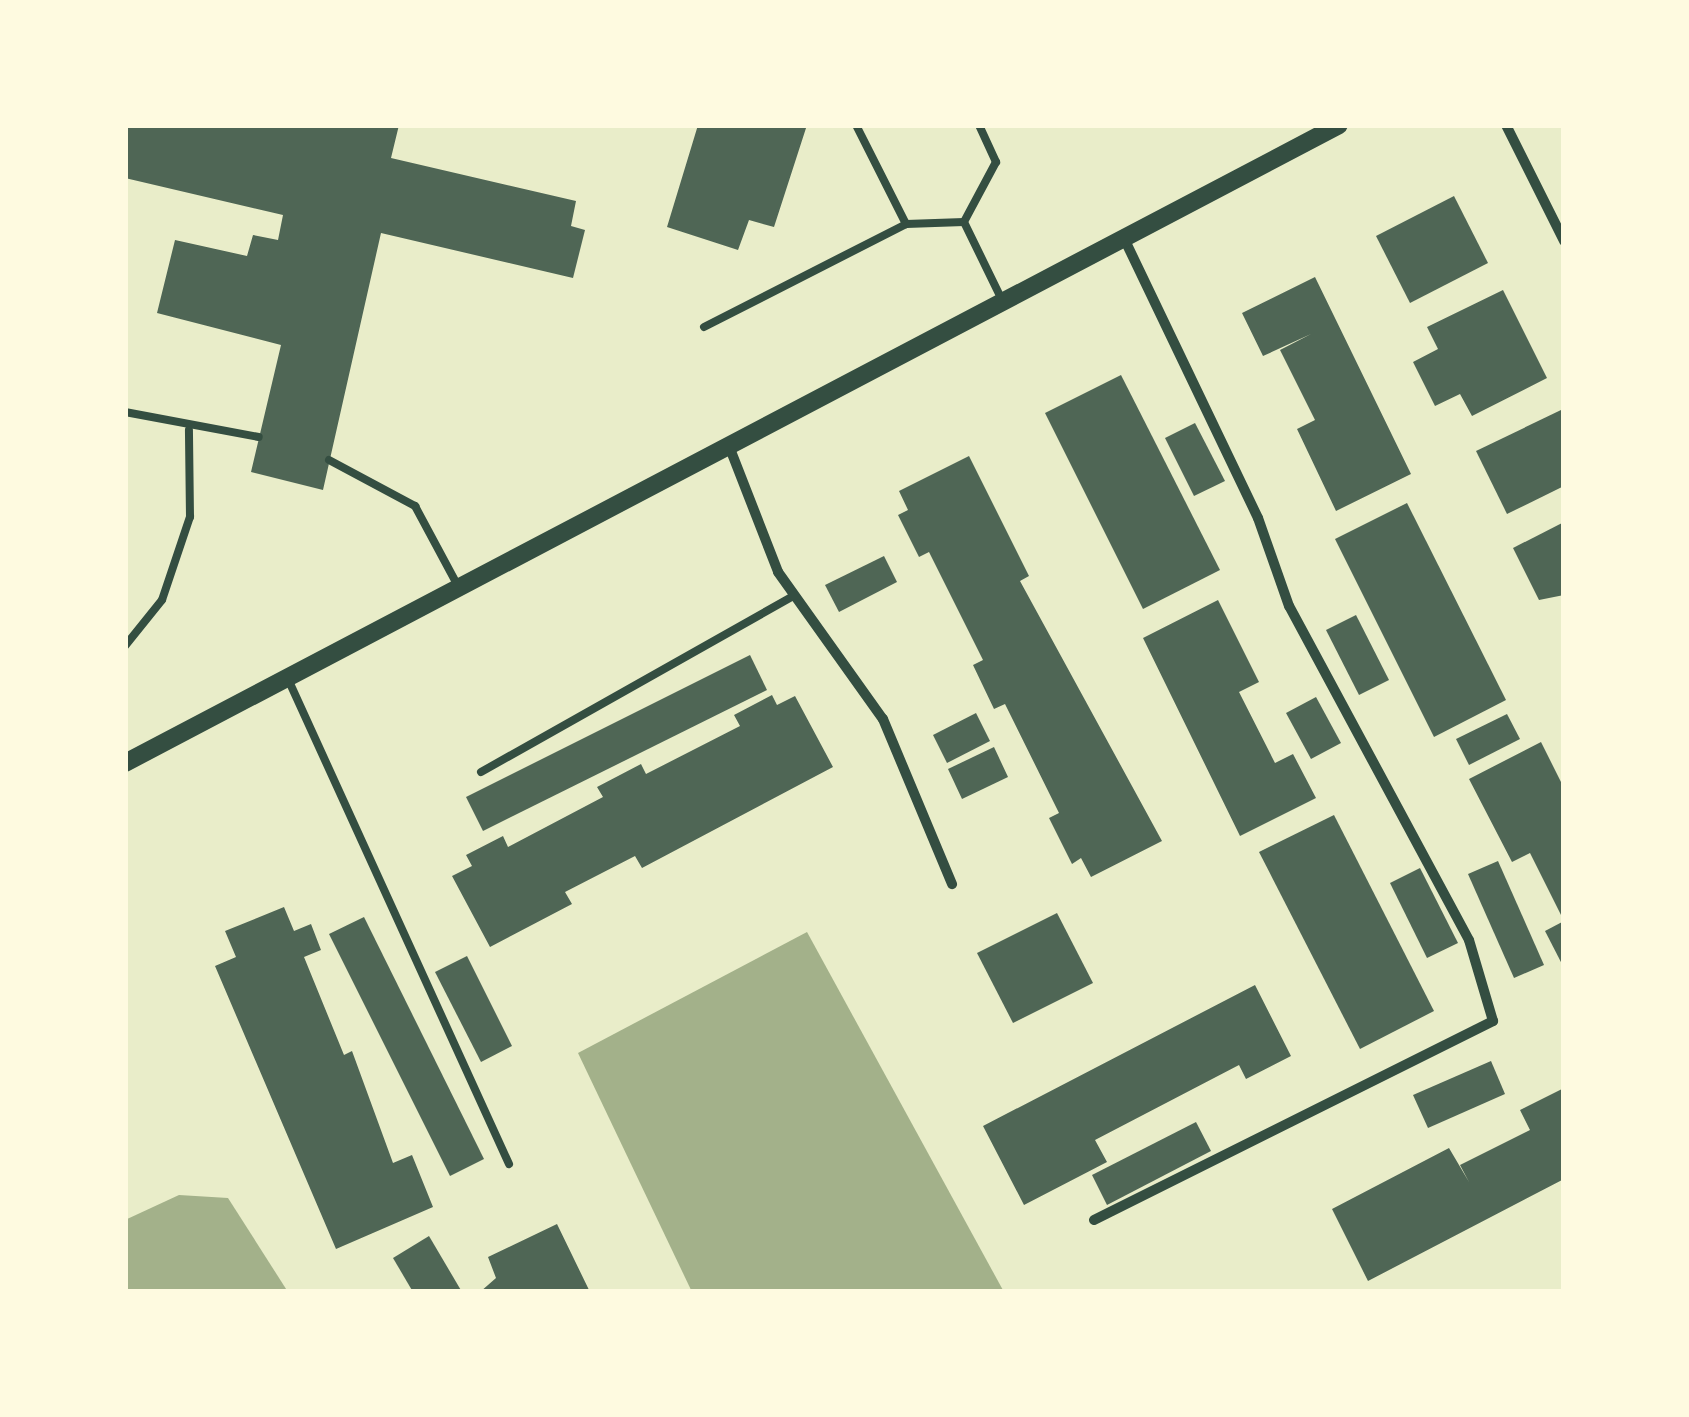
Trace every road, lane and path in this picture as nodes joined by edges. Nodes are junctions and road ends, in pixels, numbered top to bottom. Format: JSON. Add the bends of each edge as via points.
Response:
{"nodes":[{"id":1,"x":856,"y":125,"type":"edge"},
{"id":2,"x":978,"y":125,"type":"edge"},
{"id":3,"x":1340,"y":125,"type":"edge"},
{"id":4,"x":1506,"y":125,"type":"edge"},
{"id":5,"x":1306,"y":133,"type":"edge"},
{"id":6,"x":964,"y":222,"type":"junction"},
{"id":7,"x":906,"y":224,"type":"junction"},
{"id":8,"x":1125,"y":240,"type":"junction"},
{"id":9,"x":1564,"y":242,"type":"edge"},
{"id":10,"x":1004,"y":304,"type":"junction"},
{"id":11,"x":704,"y":327,"type":"dead end"},
{"id":12,"x":125,"y":412,"type":"edge"},
{"id":13,"x":189,"y":430,"type":"junction"},
{"id":14,"x":259,"y":438,"type":"dead end"},
{"id":15,"x":729,"y":446,"type":"junction"},
{"id":16,"x":329,"y":460,"type":"dead end"},
{"id":17,"x":459,"y":588,"type":"junction"},
{"id":18,"x":795,"y":595,"type":"junction"},
{"id":19,"x":125,"y":646,"type":"edge"},
{"id":20,"x":288,"y":679,"type":"junction"},
{"id":21,"x":125,"y":763,"type":"edge"},
{"id":22,"x":481,"y":772,"type":"dead end"},
{"id":23,"x":952,"y":884,"type":"dead end"},
{"id":24,"x":509,"y":1164,"type":"dead end"},
{"id":25,"x":1094,"y":1220,"type":"dead end"}],
"edges":[{"from":1,"to":7,"type":"lane"},
{"from":2,"to":6,"type":"lane","via":[[996,162]]},
{"from":3,"to":5,"type":"street"},
{"from":4,"to":9,"type":"street"},
{"from":5,"to":8,"type":"street"},
{"from":6,"to":7,"type":"lane"},
{"from":6,"to":10,"type":"lane"},
{"from":7,"to":11,"type":"lane"},
{"from":8,"to":10,"type":"street"},
{"from":8,"to":25,"type":"street","via":[[1328,685],[1469,940],[1492,1022]]},
{"from":10,"to":15,"type":"street"},
{"from":12,"to":13,"type":"lane"},
{"from":13,"to":14,"type":"lane"},
{"from":13,"to":19,"type":"lane","via":[[190,516],[162,600]]},
{"from":15,"to":17,"type":"street"},
{"from":15,"to":18,"type":"street"},
{"from":16,"to":17,"type":"lane","via":[[414,506]]},
{"from":17,"to":20,"type":"street"},
{"from":18,"to":22,"type":"lane"},
{"from":18,"to":23,"type":"street","via":[[883,719]]},
{"from":20,"to":21,"type":"street"},
{"from":20,"to":24,"type":"lane"}]}
